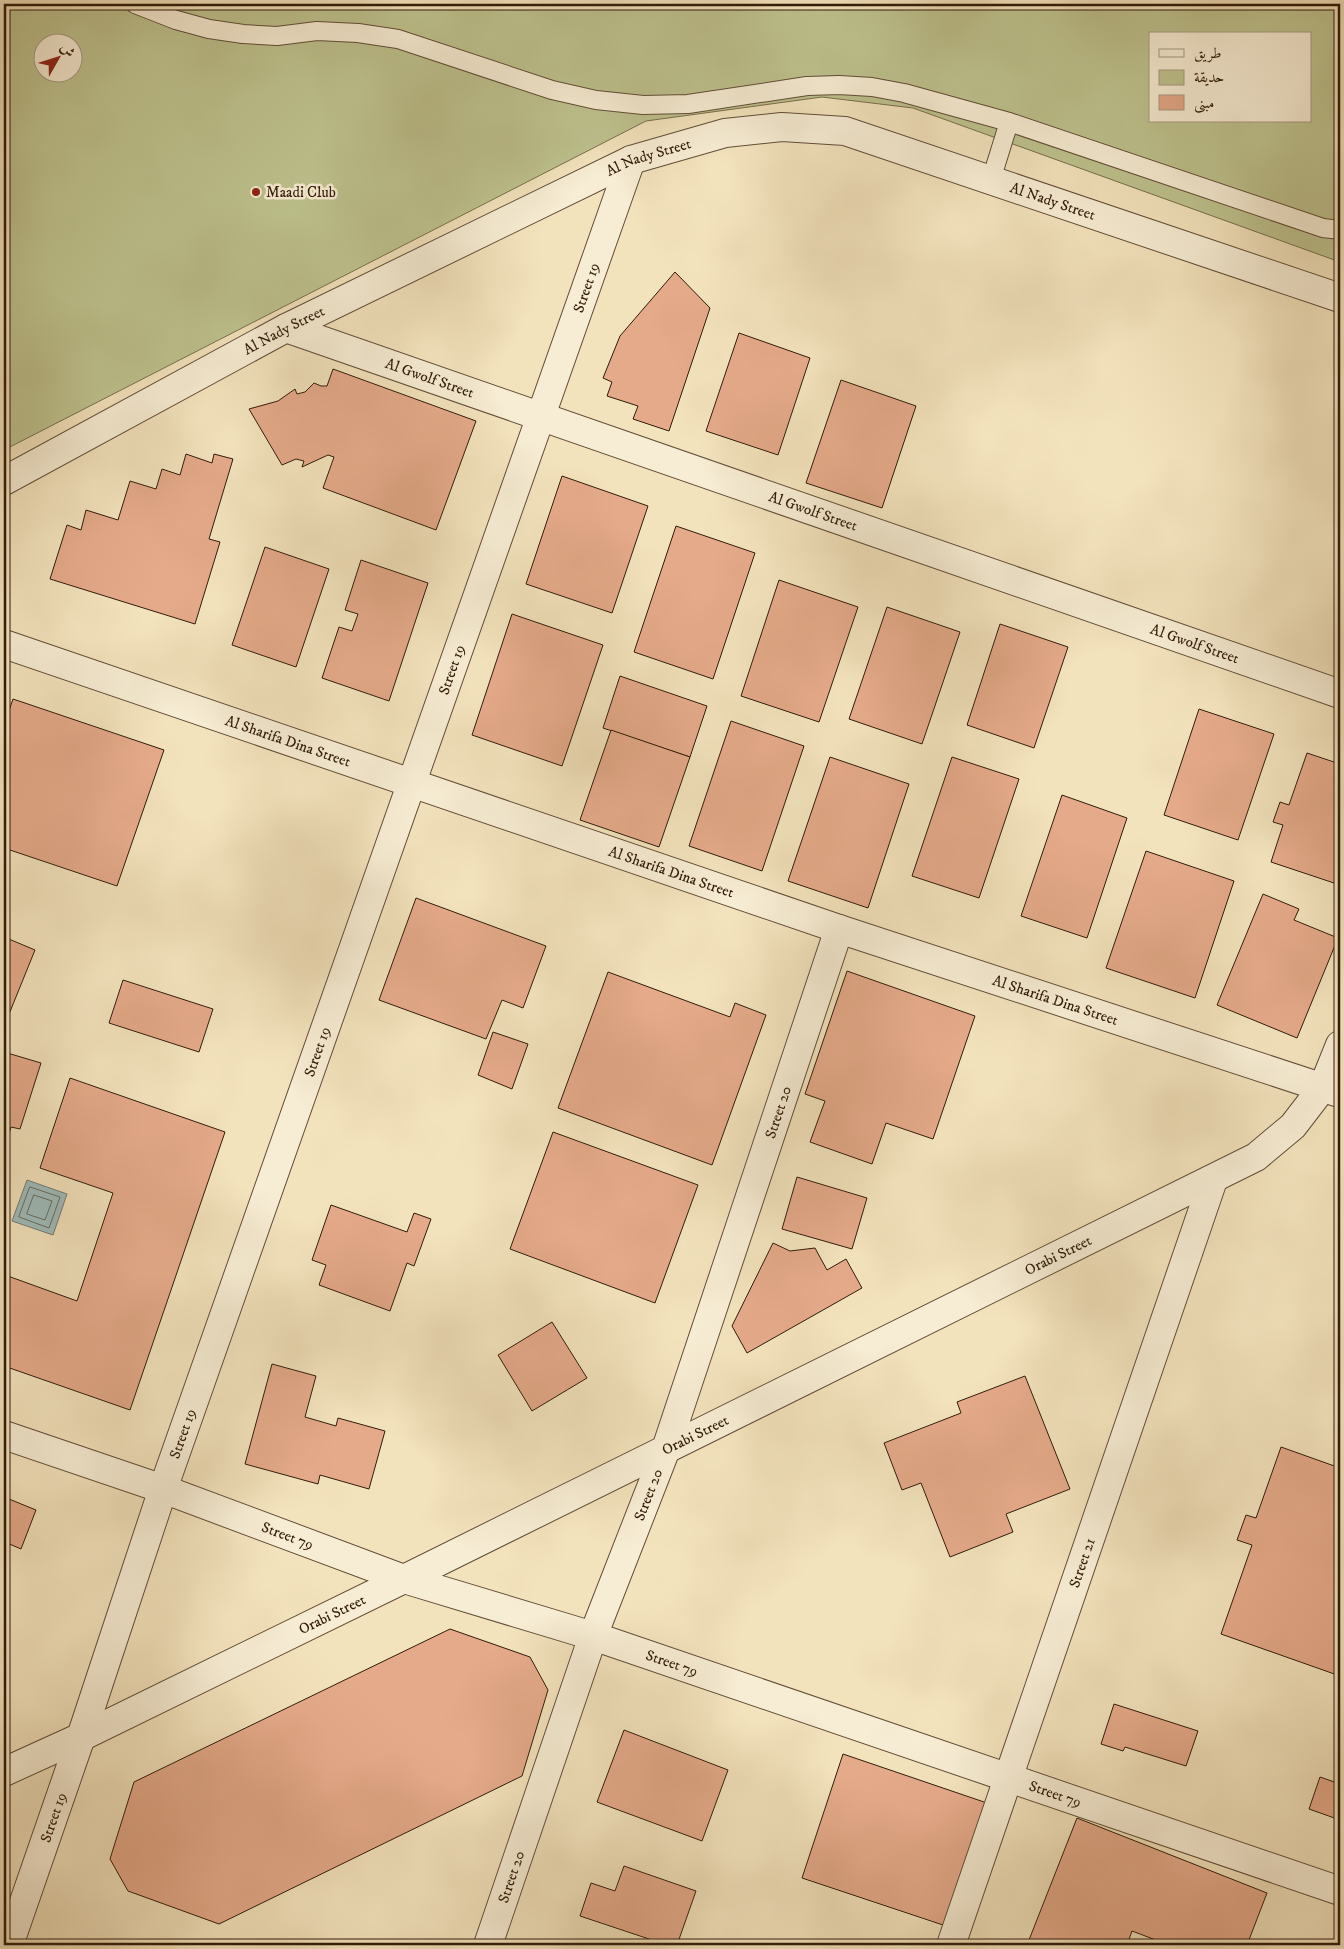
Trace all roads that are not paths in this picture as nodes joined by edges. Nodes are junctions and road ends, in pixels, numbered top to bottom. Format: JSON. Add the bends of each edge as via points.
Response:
{"nodes":[{"id":1,"x":135,"y":4,"type":"edge"},
{"id":2,"x":1009,"y":122,"type":"junction"},
{"id":3,"x":631,"y":160,"type":"junction"},
{"id":4,"x":991,"y":180,"type":"junction"},
{"id":5,"x":1340,"y":230,"type":"edge"},
{"id":6,"x":1340,"y":298,"type":"edge"},
{"id":7,"x":286,"y":328,"type":"junction"},
{"id":8,"x":541,"y":417,"type":"junction"},
{"id":9,"x":4,"y":481,"type":"edge"},
{"id":10,"x":4,"y":644,"type":"edge"},
{"id":11,"x":1340,"y":694,"type":"edge"},
{"id":12,"x":412,"y":784,"type":"junction"},
{"id":13,"x":840,"y":929,"type":"junction"},
{"id":14,"x":1340,"y":1045,"type":"edge"},
{"id":15,"x":1332,"y":1090,"type":"edge"},
{"id":16,"x":1213,"y":1180,"type":"junction"},
{"id":17,"x":4,"y":1435,"type":"edge"},
{"id":18,"x":666,"y":1449,"type":"junction"},
{"id":19,"x":163,"y":1489,"type":"junction"},
{"id":20,"x":404,"y":1579,"type":"junction"},
{"id":21,"x":592,"y":1636,"type":"junction"},
{"id":22,"x":81,"y":1737,"type":"junction"},
{"id":23,"x":4,"y":1772,"type":"edge"},
{"id":24,"x":1007,"y":1777,"type":"junction"},
{"id":25,"x":1340,"y":1891,"type":"edge"},
{"id":26,"x":8,"y":1945,"type":"edge"},
{"id":27,"x":488,"y":1945,"type":"edge"},
{"id":28,"x":951,"y":1945,"type":"edge"}],
"edges":[{"from":1,"to":2,"type":"lane","via":[[176,20],[243,34],[277,36],[325,31],[398,39],[552,90],[596,100],[643,105],[688,104],[807,86],[839,85],[904,93]]},
{"from":2,"to":4,"type":"lane"},
{"from":2,"to":5,"type":"lane","via":[[1322,228]]},
{"from":3,"to":4,"type":"street","name":"Al Nady Street","via":[[725,134],[782,127],[845,131]]},
{"from":3,"to":7,"type":"street","name":"Al Nady Street"},
{"from":3,"to":8,"type":"street","name":"Street 19"},
{"from":4,"to":6,"type":"street","name":"Al Nady Street"},
{"from":7,"to":8,"type":"street","name":"Al Gwolf Street"},
{"from":7,"to":9,"type":"street","name":"Al Nady Street"},
{"from":8,"to":11,"type":"street","name":"Al Gwolf Street"},
{"from":8,"to":12,"type":"street","name":"Street 19"},
{"from":10,"to":12,"type":"street","name":"Al Sharifa Dina Street"},
{"from":12,"to":13,"type":"street","name":"Al Sharifa Dina Street"},
{"from":12,"to":19,"type":"street","name":"Street 19"},
{"from":13,"to":15,"type":"street","name":"Al Sharifa Dina Street"},
{"from":13,"to":18,"type":"street","name":"Street 20"},
{"from":14,"to":15,"type":"street","name":"Orabi Street"},
{"from":15,"to":16,"type":"street","name":"Orabi Street","via":[[1256,1157]]},
{"from":16,"to":18,"type":"street","name":"Orabi Street"},
{"from":16,"to":24,"type":"street","name":"Street 21"},
{"from":17,"to":19,"type":"street","name":"Street 79"},
{"from":18,"to":20,"type":"street","name":"Orabi Street"},
{"from":18,"to":21,"type":"street","name":"Street 20"},
{"from":19,"to":20,"type":"street","name":"Street 79"},
{"from":19,"to":22,"type":"street","name":"Street 19"},
{"from":20,"to":21,"type":"street","name":"Street 79"},
{"from":20,"to":22,"type":"street","name":"Orabi Street"},
{"from":21,"to":24,"type":"street","name":"Street 79"},
{"from":21,"to":27,"type":"street","name":"Street 20"},
{"from":22,"to":23,"type":"street","name":"Orabi Street"},
{"from":22,"to":26,"type":"street","name":"Street 19"},
{"from":24,"to":25,"type":"street","name":"Street 79"},
{"from":24,"to":28,"type":"street","name":"Street 21"}]}
